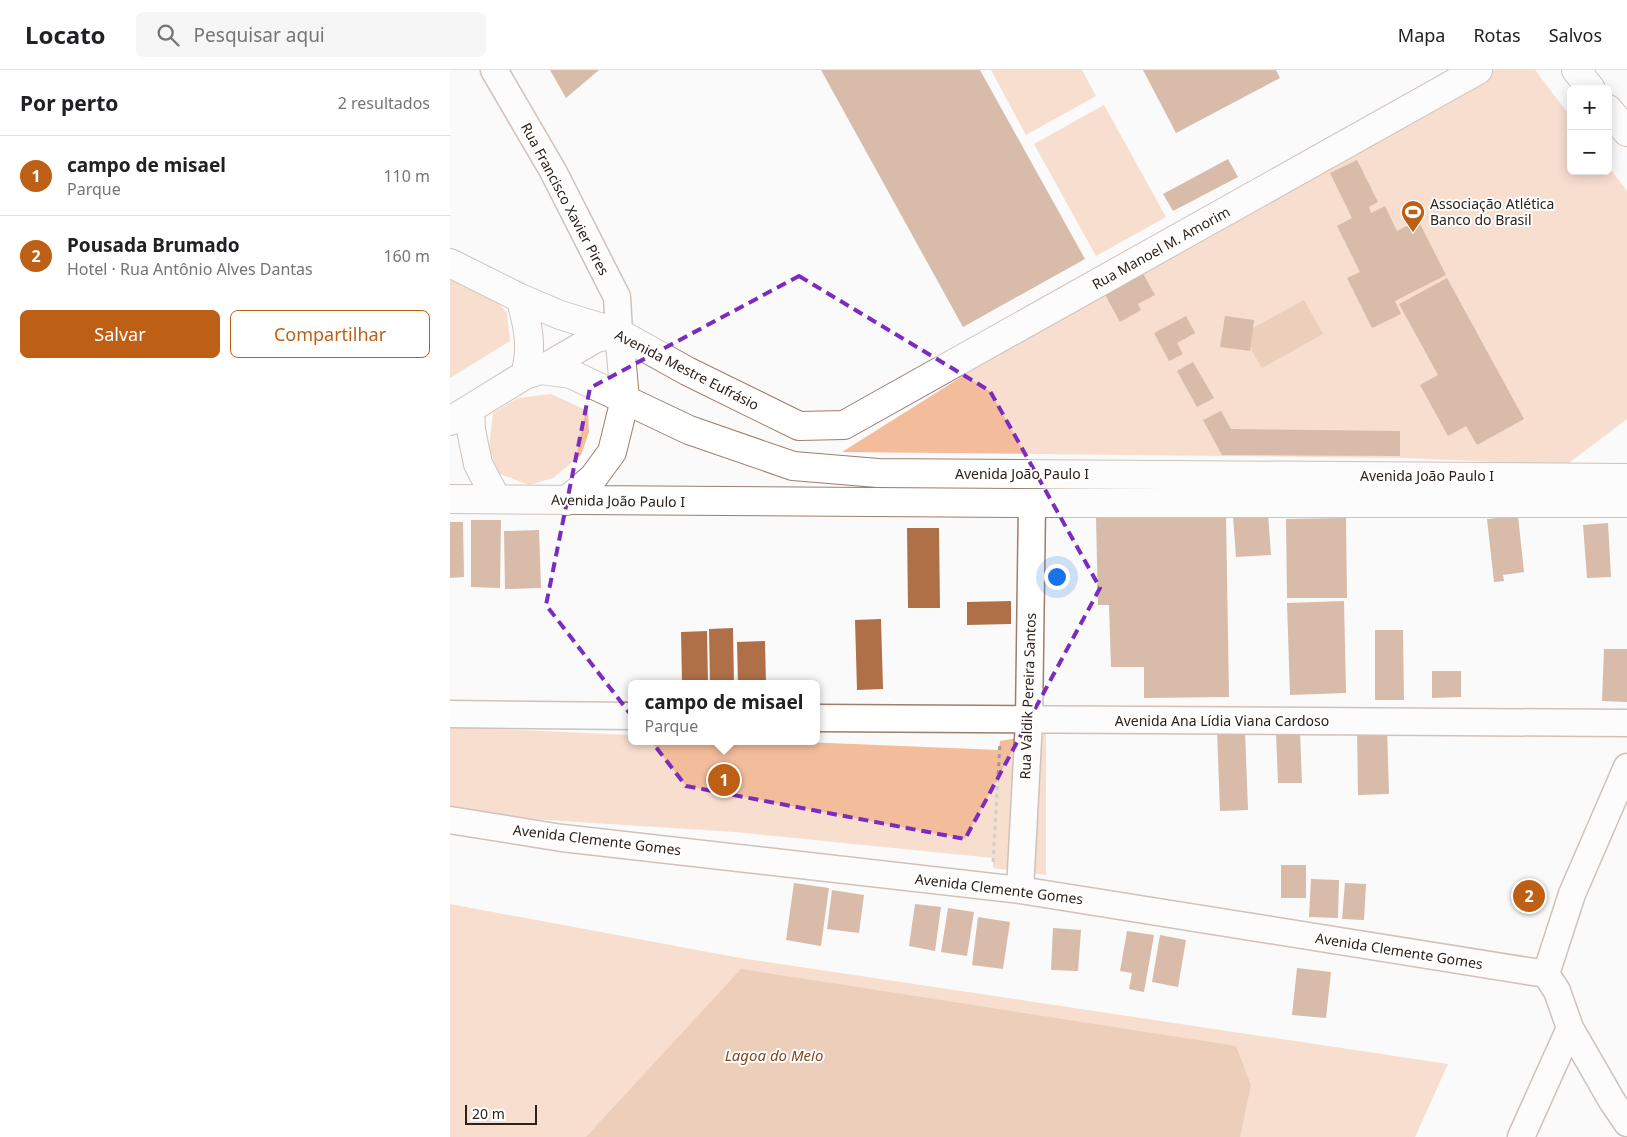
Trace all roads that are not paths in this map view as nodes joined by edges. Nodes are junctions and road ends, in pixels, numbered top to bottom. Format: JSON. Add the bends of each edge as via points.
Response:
{"nodes":[{"id":1,"x":494,"y":70,"type":"edge"},
{"id":2,"x":1478,"y":70,"type":"edge"},
{"id":3,"x":1576,"y":70,"type":"edge"},
{"id":4,"x":1588,"y":85,"type":"edge"},
{"id":5,"x":1612,"y":114,"type":"edge"},
{"id":6,"x":1627,"y":132,"type":"edge"},
{"id":7,"x":450,"y":263,"type":"edge"},
{"id":8,"x":520,"y":298,"type":"junction"},
{"id":9,"x":619,"y":334,"type":"junction"},
{"id":10,"x":533,"y":372,"type":"junction"},
{"id":11,"x":625,"y":400,"type":"junction"},
{"id":12,"x":460,"y":415,"type":"edge"},
{"id":13,"x":844,"y":425,"type":"joint"},
{"id":14,"x":1627,"y":478,"type":"edge"},
{"id":15,"x":496,"y":498,"type":"junction"},
{"id":16,"x":450,"y":499,"type":"edge"},
{"id":17,"x":566,"y":501,"type":"junction"},
{"id":18,"x":1032,"y":503,"type":"junction"},
{"id":19,"x":1627,"y":503,"type":"edge"},
{"id":20,"x":450,"y":714,"type":"edge"},
{"id":21,"x":628,"y":716,"type":"edge"},
{"id":22,"x":820,"y":718,"type":"edge"},
{"id":23,"x":1029,"y":721,"type":"junction"},
{"id":24,"x":1627,"y":723,"type":"edge"},
{"id":25,"x":1627,"y":767,"type":"edge"},
{"id":26,"x":450,"y":820,"type":"edge"},
{"id":27,"x":1020,"y":890,"type":"junction"},
{"id":28,"x":1546,"y":974,"type":"junction"},
{"id":29,"x":1570,"y":1028,"type":"junction"},
{"id":30,"x":1627,"y":1123,"type":"edge"},
{"id":31,"x":1522,"y":1137,"type":"edge"}],
"edges":[{"from":1,"to":9,"type":"street","name":"Rua Francisco Xavier Pires","via":[[553,171],[618,297]]},
{"from":2,"to":13,"type":"main road","name":"Rua Manoel M. Amorim"},
{"from":3,"to":4,"type":"main road"},
{"from":5,"to":6,"type":"main road"},
{"from":7,"to":8,"type":"main road","name":"Avenida Mestre Eufrásio"},
{"from":8,"to":9,"type":"main road","name":"Avenida Mestre Eufrásio"},
{"from":8,"to":10,"type":"main road","via":[[527,319]]},
{"from":9,"to":10,"type":"main road","via":[[596,338]]},
{"from":9,"to":11,"type":"main road"},
{"from":9,"to":13,"type":"main road","name":"Avenida Mestre Eufrásio","via":[[799,426]]},
{"from":10,"to":11,"type":"main road","name":"Avenida João Paulo I","via":[[571,374]]},
{"from":10,"to":12,"type":"main road"},
{"from":11,"to":14,"type":"main road","name":"Avenida João Paulo I","via":[[689,430],[793,466],[878,473]]},
{"from":11,"to":17,"type":"main road","via":[[612,452],[593,478]]},
{"from":12,"to":15,"type":"main road","via":[[471,430],[478,464]]},
{"from":15,"to":16,"type":"main road","name":"Avenida João Paulo I"},
{"from":15,"to":17,"type":"main road","name":"Avenida João Paulo I"},
{"from":17,"to":18,"type":"main road","name":"Avenida João Paulo I"},
{"from":18,"to":19,"type":"main road","name":"Avenida João Paulo I"},
{"from":18,"to":23,"type":"street","name":"Rua Valdik Pereira Santos"},
{"from":20,"to":21,"type":"street"},
{"from":22,"to":23,"type":"street","name":"Avenida Ana Lídia Viana Cardoso"},
{"from":23,"to":24,"type":"street","name":"Avenida Ana Lídia Viana Cardoso"},
{"from":23,"to":27,"type":"street","name":"Rua Valdik Pereira Santos"},
{"from":25,"to":28,"type":"street","via":[[1572,894]]},
{"from":26,"to":27,"type":"street","name":"Avenida Clemente Gomes","via":[[562,838]]},
{"from":27,"to":28,"type":"street","name":"Avenida Clemente Gomes"},
{"from":28,"to":29,"type":"street","via":[[1557,991]]},
{"from":29,"to":30,"type":"street"},
{"from":29,"to":31,"type":"street"}]}
